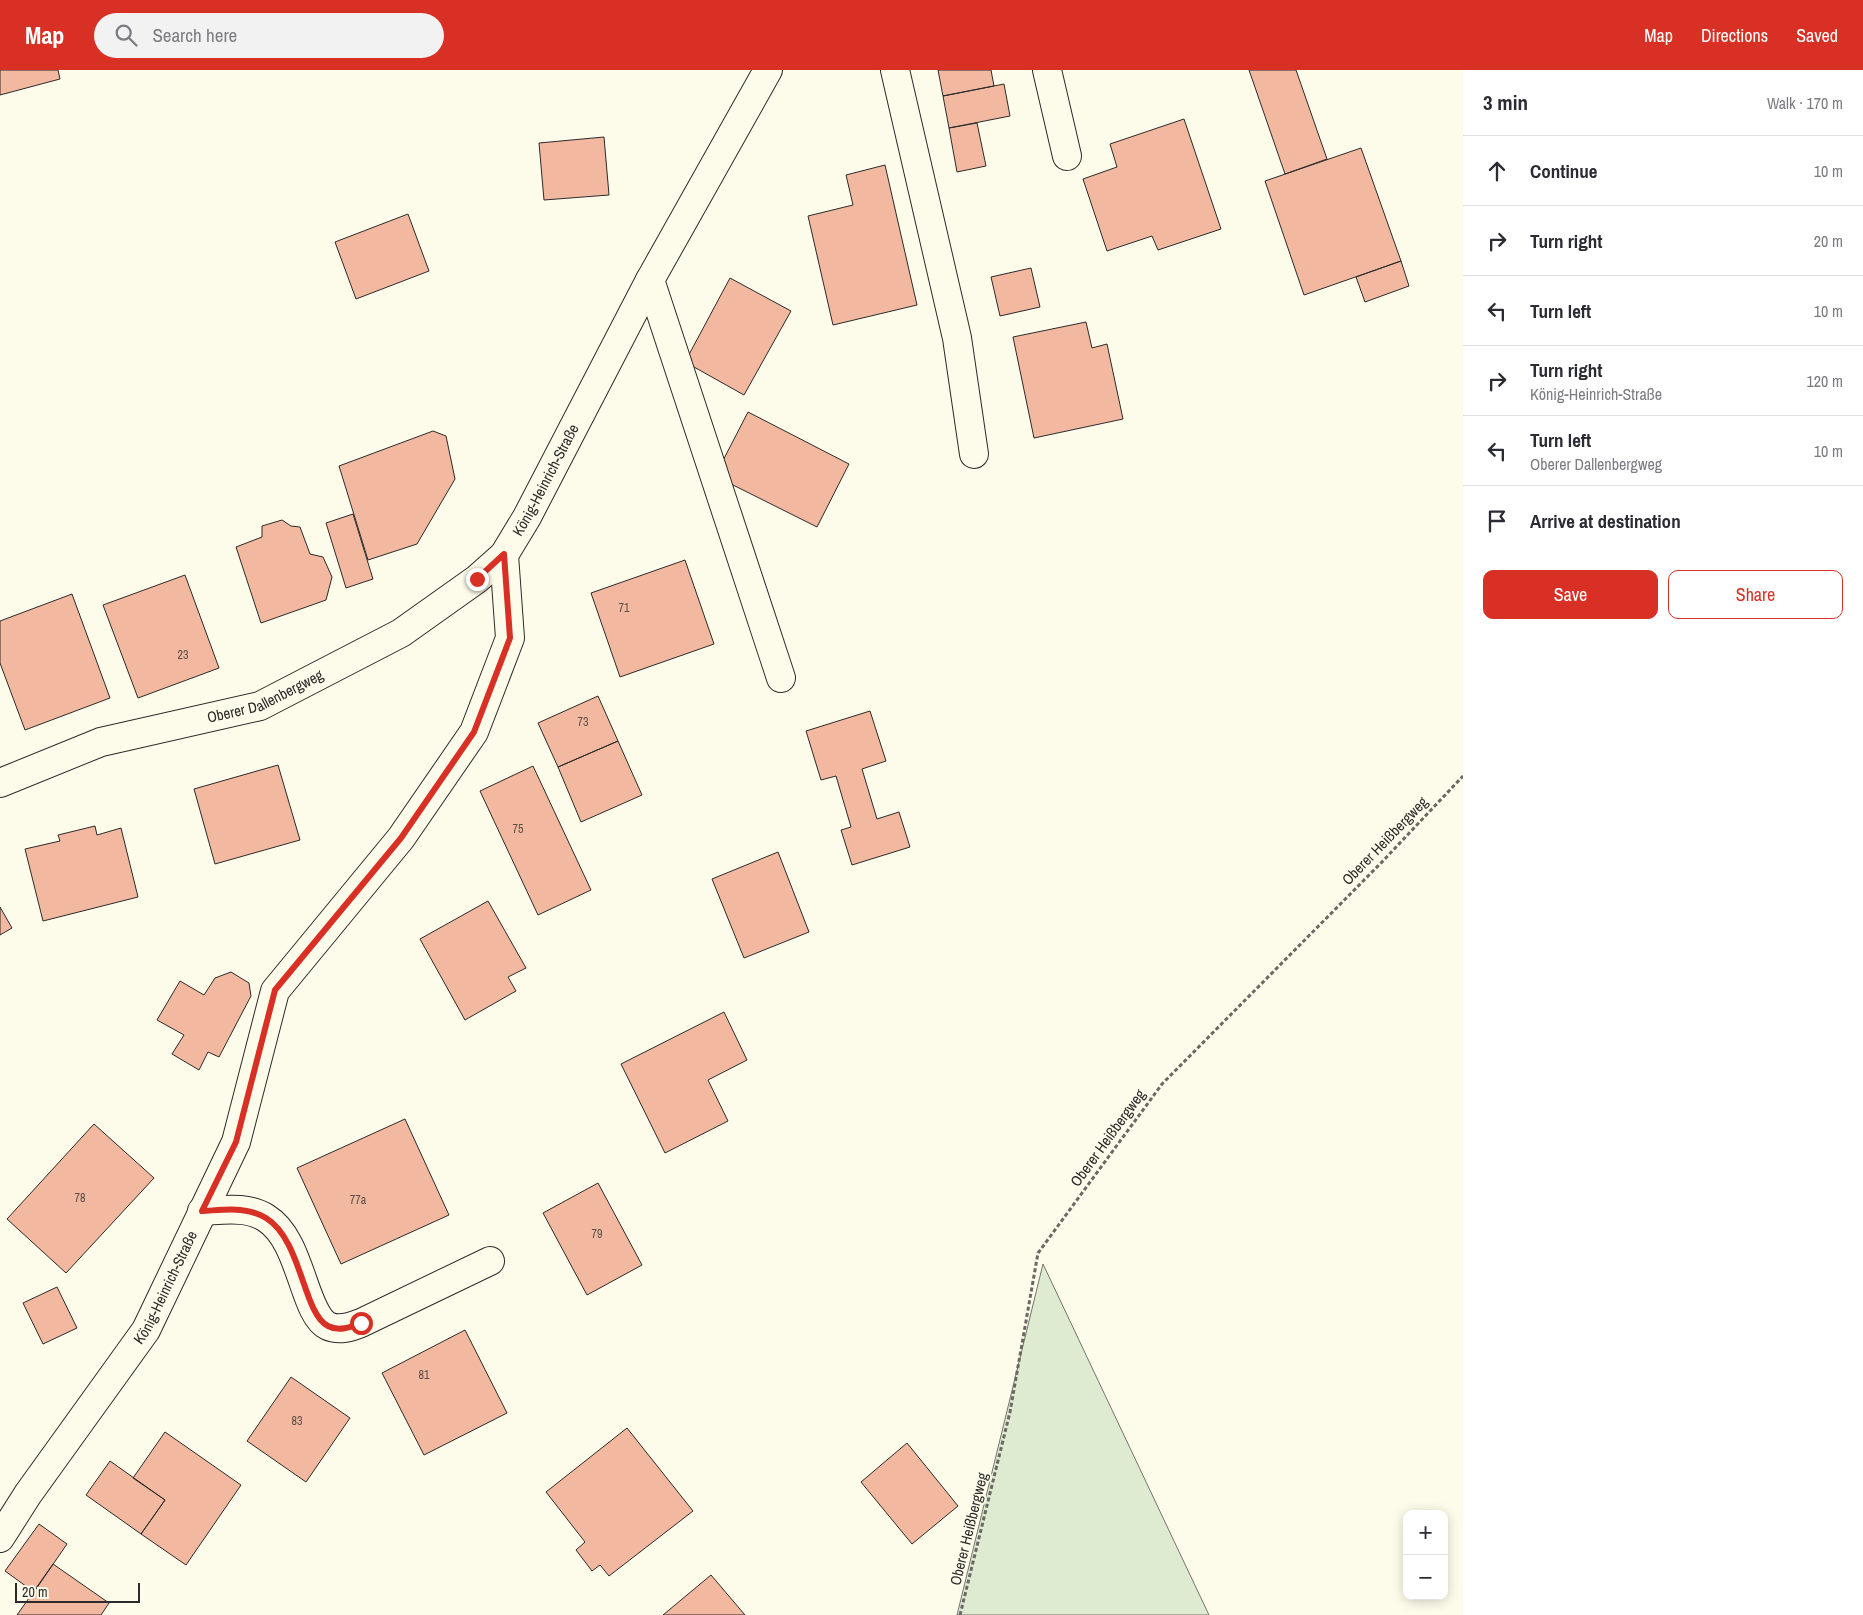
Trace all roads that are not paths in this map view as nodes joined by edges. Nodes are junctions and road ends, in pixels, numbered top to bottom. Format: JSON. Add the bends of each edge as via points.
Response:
{"nodes":[{"id":1,"x":768,"y":70,"type":"edge"},
{"id":2,"x":895,"y":70,"type":"edge"},
{"id":3,"x":1047,"y":70,"type":"edge"},
{"id":4,"x":1067,"y":156,"type":"dead end"},
{"id":5,"x":650,"y":280,"type":"junction"},
{"id":6,"x":974,"y":454,"type":"dead end"},
{"id":7,"x":504,"y":554,"type":"junction"},
{"id":8,"x":781,"y":678,"type":"dead end"},
{"id":9,"x":0,"y":783,"type":"edge"},
{"id":10,"x":202,"y":1211,"type":"junction"},
{"id":11,"x":490,"y":1261,"type":"dead end"},
{"id":12,"x":0,"y":1538,"type":"edge"}],
"edges":[{"from":1,"to":5,"type":"street","name":"König-Heinrich-Straße"},
{"from":2,"to":6,"type":"street","via":[[957,338]]},
{"from":3,"to":4,"type":"street"},
{"from":5,"to":7,"type":"street","name":"König-Heinrich-Straße","via":[[528,517]]},
{"from":5,"to":8,"type":"street"},
{"from":7,"to":9,"type":"street","name":"Oberer Dallenbergweg","via":[[477,579],[402,634],[260,706],[101,742]]},
{"from":7,"to":10,"type":"street","name":"König-Heinrich-Straße","via":[[510,638],[474,732],[401,838],[275,990],[236,1142]]},
{"from":10,"to":11,"type":"street","via":[[241,1209],[266,1218],[287,1239],[318,1316],[327,1326],[343,1329]]},
{"from":10,"to":12,"type":"street","name":"König-Heinrich-Straße","via":[[146,1330]]}]}
